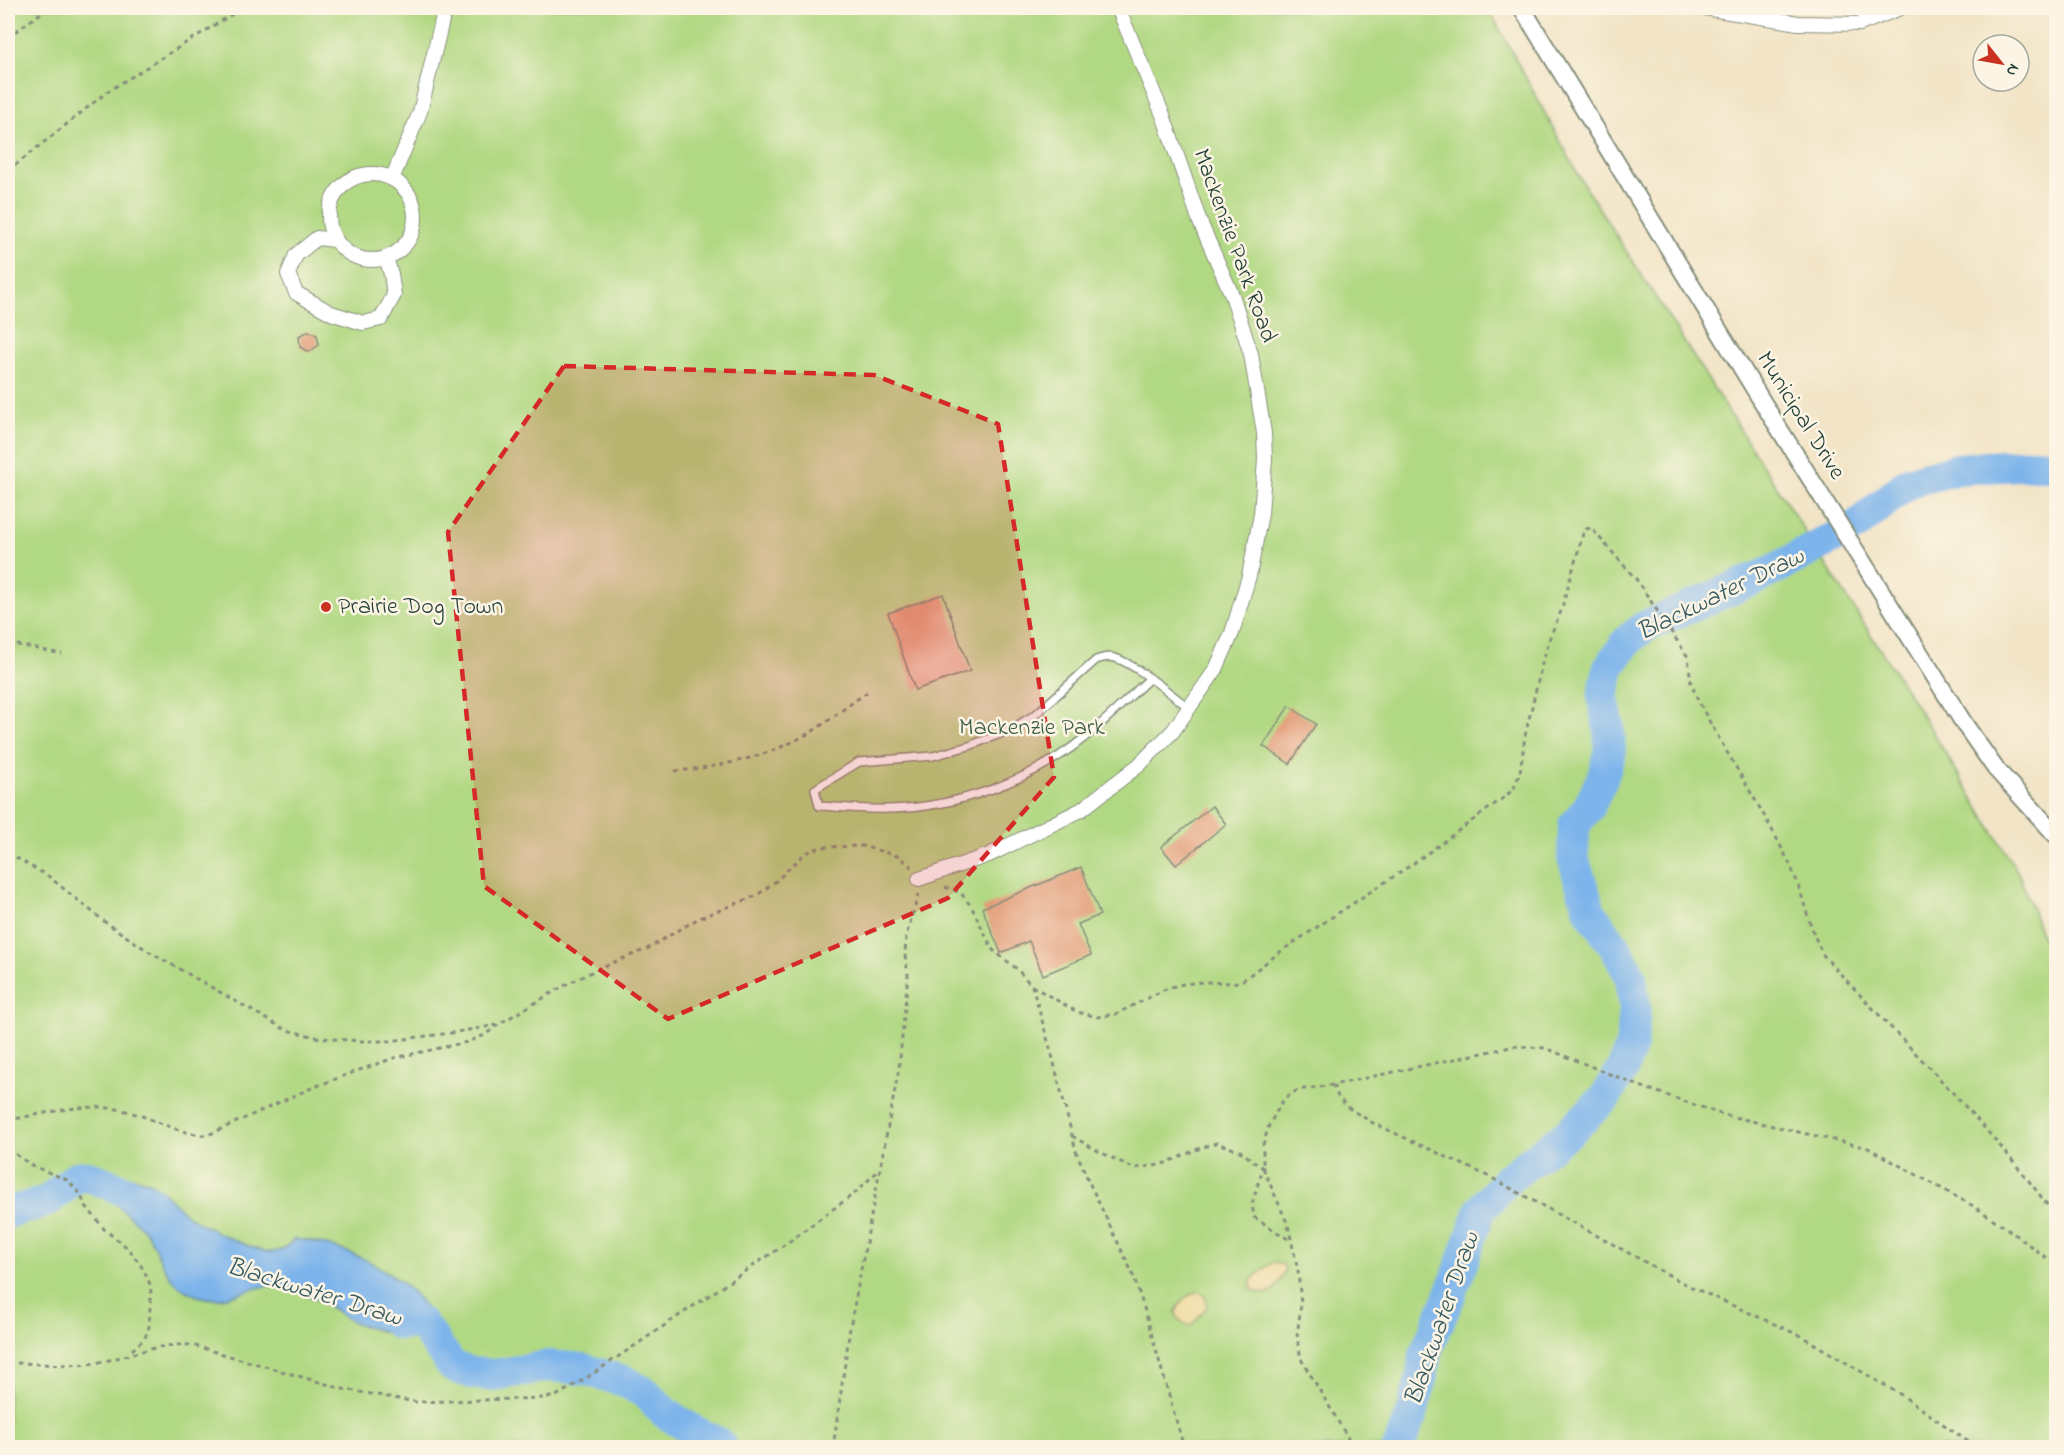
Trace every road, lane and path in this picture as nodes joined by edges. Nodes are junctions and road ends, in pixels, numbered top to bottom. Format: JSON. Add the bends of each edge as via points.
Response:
{"nodes":[{"id":1,"x":48,"y":8,"type":"edge"},
{"id":2,"x":242,"y":8,"type":"edge"},
{"id":3,"x":445,"y":8,"type":"edge"},
{"id":4,"x":1118,"y":8,"type":"edge"},
{"id":5,"x":1522,"y":8,"type":"edge"},
{"id":6,"x":1704,"y":8,"type":"edge"},
{"id":7,"x":1900,"y":8,"type":"edge"},
{"id":8,"x":8,"y":37,"type":"edge"},
{"id":9,"x":8,"y":171,"type":"edge"},
{"id":10,"x":392,"y":179,"type":"junction"},
{"id":11,"x":336,"y":240,"type":"junction"},
{"id":12,"x":386,"y":258,"type":"junction"},
{"id":13,"x":8,"y":643,"type":"edge"},
{"id":14,"x":62,"y":654,"type":"dead end"},
{"id":15,"x":1149,"y":679,"type":"junction"},
{"id":16,"x":869,"y":691,"type":"dead end"},
{"id":17,"x":1189,"y":708,"type":"junction"},
{"id":18,"x":675,"y":771,"type":"dead end"},
{"id":19,"x":2056,"y":835,"type":"edge"},
{"id":20,"x":8,"y":853,"type":"edge"},
{"id":21,"x":919,"y":879,"type":"junction"},
{"id":22,"x":938,"y":886,"type":"dead end"},
{"id":23,"x":1032,"y":986,"type":"junction"},
{"id":24,"x":499,"y":1024,"type":"junction"},
{"id":25,"x":1333,"y":1085,"type":"junction"},
{"id":26,"x":8,"y":1120,"type":"edge"},
{"id":27,"x":1072,"y":1136,"type":"junction"},
{"id":28,"x":8,"y":1149,"type":"edge"},
{"id":29,"x":1263,"y":1167,"type":"junction"},
{"id":30,"x":879,"y":1170,"type":"junction"},
{"id":31,"x":2056,"y":1217,"type":"edge"},
{"id":32,"x":1291,"y":1240,"type":"junction"},
{"id":33,"x":2056,"y":1265,"type":"edge"},
{"id":34,"x":125,"y":1356,"type":"junction"},
{"id":35,"x":8,"y":1363,"type":"edge"},
{"id":36,"x":833,"y":1448,"type":"edge"},
{"id":37,"x":1184,"y":1448,"type":"edge"},
{"id":38,"x":1353,"y":1448,"type":"edge"},
{"id":39,"x":1977,"y":1448,"type":"edge"}],
"edges":[{"from":1,"to":8,"type":"path"},
{"from":2,"to":9,"type":"path","via":[[107,92]]},
{"from":3,"to":10,"type":"street","via":[[420,112]]},
{"from":4,"to":17,"type":"street","name":"Mackenzie Park Road","via":[[1243,326],[1264,433],[1261,514],[1249,576],[1232,633],[1216,669]]},
{"from":5,"to":19,"type":"street","name":"Municipal Drive","via":[[1965,725],[1995,768]]},
{"from":6,"to":7,"type":"street","via":[[1798,23],[1860,24]]},
{"from":10,"to":11,"type":"street","via":[[365,174],[340,188],[329,213]]},
{"from":10,"to":12,"type":"street","via":[[411,200],[413,228],[408,240]]},
{"from":11,"to":12,"type":"street","via":[[358,258]]},
{"from":11,"to":12,"type":"street","via":[[317,238],[296,255],[288,274],[296,293],[331,313],[363,323],[381,318],[394,295]]},
{"from":13,"to":14,"type":"path"},
{"from":15,"to":15,"type":"lane","via":[[1113,657],[1096,660],[1036,714],[1008,731],[933,756],[859,762],[815,789],[819,806],[921,807],[958,801],[1006,784],[1084,739]]},
{"from":15,"to":17,"type":"lane"},
{"from":16,"to":18,"type":"path","via":[[815,729],[778,747],[740,761]]},
{"from":17,"to":21,"type":"street","name":"Mackenzie Park Road","via":[[1157,748],[1092,804],[989,855]]},
{"from":20,"to":24,"type":"path","via":[[48,876],[148,951],[293,1032],[320,1038],[389,1041]]},
{"from":21,"to":24,"type":"path","via":[[909,864],[884,851],[862,846],[812,850],[756,896],[699,918],[647,949],[583,976]]},
{"from":21,"to":30,"type":"path","via":[[920,889],[906,936],[908,975],[899,1068]]},
{"from":22,"to":23,"type":"path","via":[[960,893],[971,906],[993,950]]},
{"from":23,"to":27,"type":"path"},
{"from":23,"to":31,"type":"path","via":[[1077,1012],[1098,1017],[1116,1014],[1168,988],[1243,980],[1414,863],[1514,788],[1542,664],[1580,543],[1586,529],[1591,528],[1653,603],[1688,657],[1698,700],[1792,868],[1824,956],[1981,1123]]},
{"from":24,"to":26,"type":"path","via":[[467,1042],[394,1058],[327,1082],[208,1135],[110,1108],[88,1107]]},
{"from":25,"to":29,"type":"path","via":[[1298,1090],[1282,1102],[1263,1145]]},
{"from":25,"to":33,"type":"path","via":[[1515,1046],[1545,1048],[1730,1116],[1868,1148],[1975,1207]]},
{"from":25,"to":39,"type":"path","via":[[1339,1099],[1373,1123],[1521,1194],[1679,1281],[1801,1336],[1903,1396]]},
{"from":27,"to":29,"type":"path","via":[[1132,1167],[1161,1165],[1216,1143],[1240,1151]]},
{"from":27,"to":37,"type":"path","via":[[1088,1180],[1132,1272]]},
{"from":28,"to":34,"type":"path","via":[[31,1165],[67,1180],[105,1230],[139,1261],[152,1287],[149,1327],[145,1338]]},
{"from":29,"to":32,"type":"path"},
{"from":29,"to":32,"type":"path","via":[[1252,1212],[1260,1222]]},
{"from":30,"to":34,"type":"path","via":[[815,1222],[556,1396],[416,1402],[343,1389],[192,1345],[160,1346]]},
{"from":30,"to":36,"type":"path"},
{"from":32,"to":38,"type":"path","via":[[1300,1287],[1297,1337],[1301,1359]]},
{"from":34,"to":35,"type":"path","via":[[86,1364]]}]}
